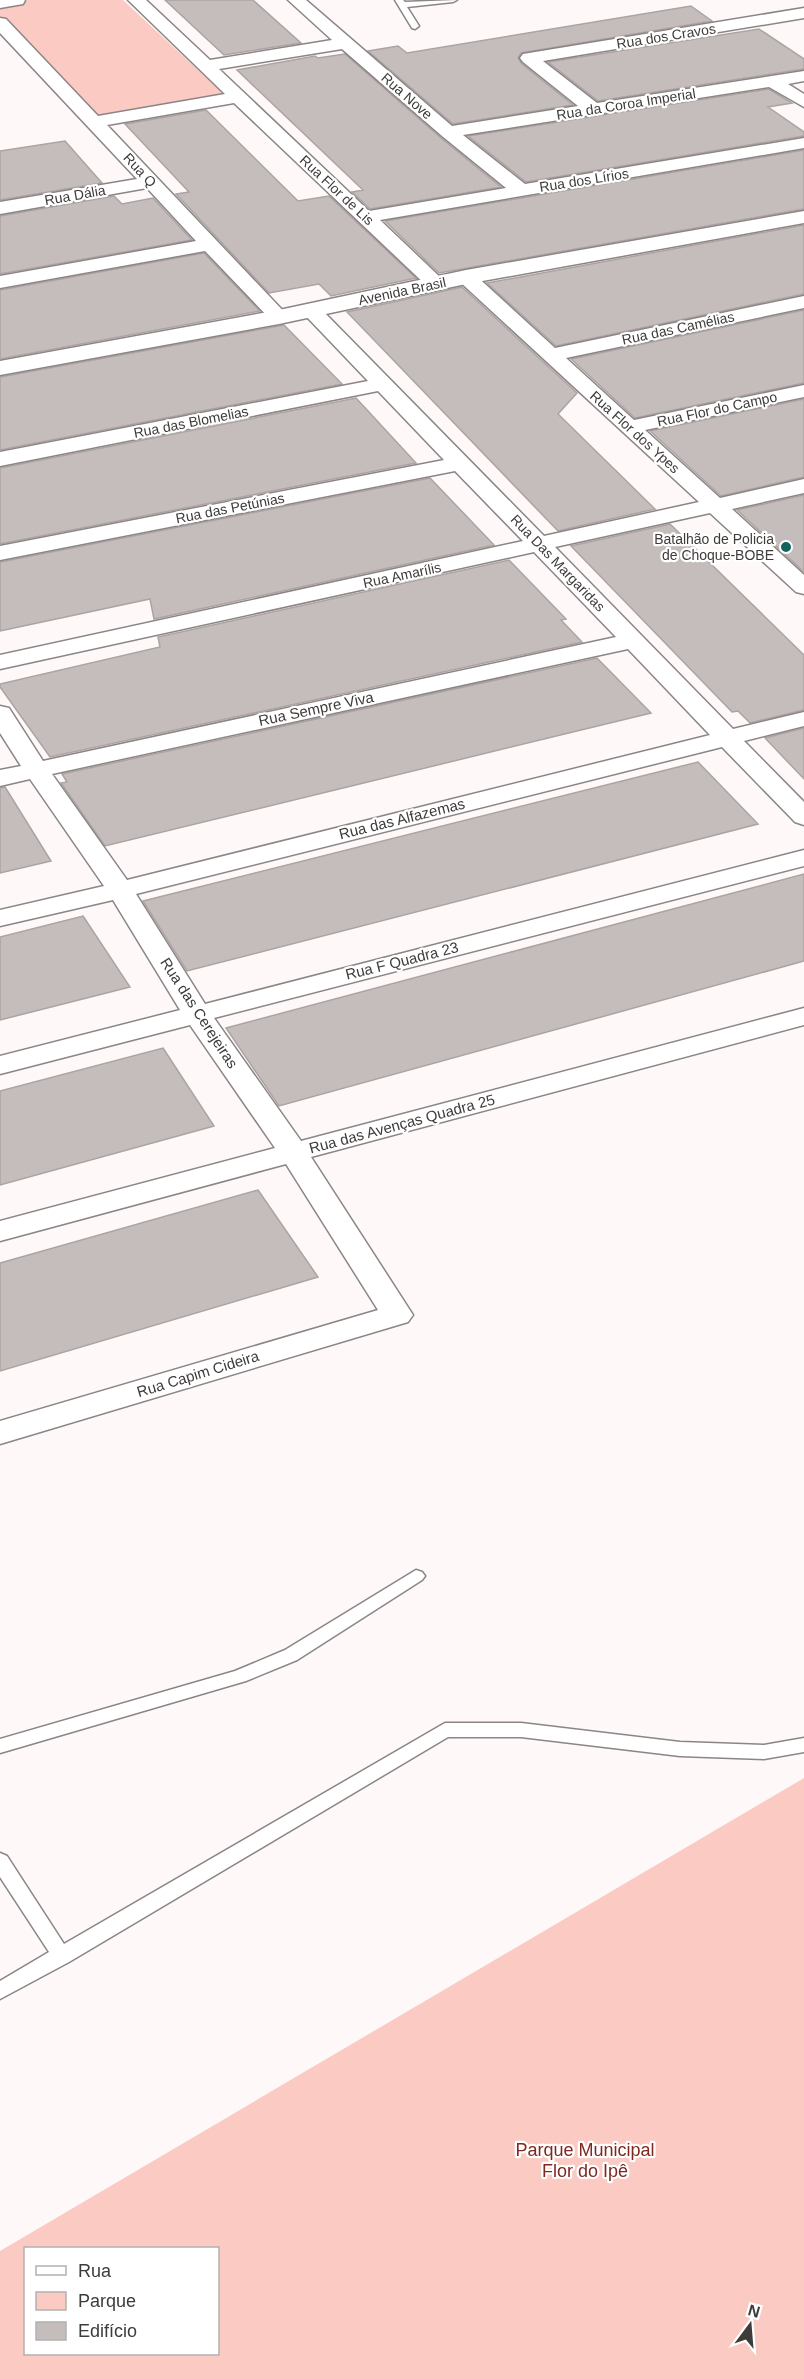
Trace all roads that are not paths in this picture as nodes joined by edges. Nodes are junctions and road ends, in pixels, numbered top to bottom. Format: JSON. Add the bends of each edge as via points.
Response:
{"nodes":[{"id":1,"x":17,"y":0,"type":"edge"},
{"id":2,"x":136,"y":0,"type":"edge"},
{"id":3,"x":296,"y":0,"type":"edge"},
{"id":4,"x":453,"y":0,"type":"edge"},
{"id":5,"x":0,"y":3,"type":"edge"},
{"id":6,"x":400,"y":3,"type":"edge"},
{"id":7,"x":804,"y":13,"type":"edge"},
{"id":8,"x":0,"y":23,"type":"edge"},
{"id":9,"x":416,"y":26,"type":"dead end"},
{"id":10,"x":345,"y":43,"type":"junction"},
{"id":11,"x":208,"y":66,"type":"junction"},
{"id":12,"x":804,"y":76,"type":"edge"},
{"id":13,"x":773,"y":82,"type":"junction"},
{"id":14,"x":238,"y":97,"type":"junction"},
{"id":15,"x":804,"y":102,"type":"edge"},
{"id":16,"x":593,"y":109,"type":"junction"},
{"id":17,"x":93,"y":122,"type":"junction"},
{"id":18,"x":448,"y":132,"type":"junction"},
{"id":19,"x":804,"y":143,"type":"edge"},
{"id":20,"x":151,"y":182,"type":"junction"},
{"id":21,"x":520,"y":190,"type":"junction"},
{"id":22,"x":0,"y":208,"type":"edge"},
{"id":23,"x":365,"y":217,"type":"junction"},
{"id":24,"x":804,"y":217,"type":"edge"},
{"id":25,"x":210,"y":244,"type":"junction"},
{"id":26,"x":466,"y":278,"type":"junction"},
{"id":27,"x":0,"y":282,"type":"edge"},
{"id":28,"x":435,"y":283,"type":"junction"},
{"id":29,"x":804,"y":302,"type":"edge"},
{"id":30,"x":311,"y":310,"type":"junction"},
{"id":31,"x":279,"y":317,"type":"junction"},
{"id":32,"x":551,"y":355,"type":"junction"},
{"id":33,"x":0,"y":368,"type":"edge"},
{"id":34,"x":383,"y":384,"type":"junction"},
{"id":35,"x":804,"y":391,"type":"edge"},
{"id":36,"x":629,"y":427,"type":"junction"},
{"id":37,"x":0,"y":459,"type":"edge"},
{"id":38,"x":460,"y":463,"type":"junction"},
{"id":39,"x":804,"y":486,"type":"edge"},
{"id":40,"x":716,"y":506,"type":"junction"},
{"id":41,"x":541,"y":544,"type":"junction"},
{"id":42,"x":0,"y":553,"type":"edge"},
{"id":43,"x":804,"y":587,"type":"edge"},
{"id":44,"x":633,"y":641,"type":"junction"},
{"id":45,"x":0,"y":662,"type":"edge"},
{"id":46,"x":0,"y":713,"type":"edge"},
{"id":47,"x":804,"y":719,"type":"edge"},
{"id":48,"x":726,"y":738,"type":"junction"},
{"id":49,"x":36,"y":770,"type":"junction"},
{"id":50,"x":0,"y":778,"type":"edge"},
{"id":51,"x":804,"y":817,"type":"edge"},
{"id":52,"x":804,"y":858,"type":"edge"},
{"id":53,"x":120,"y":890,"type":"junction"},
{"id":54,"x":0,"y":918,"type":"edge"},
{"id":55,"x":197,"y":1014,"type":"junction"},
{"id":56,"x":804,"y":1016,"type":"edge"},
{"id":57,"x":0,"y":1065,"type":"edge"},
{"id":58,"x":294,"y":1153,"type":"junction"},
{"id":59,"x":0,"y":1232,"type":"edge"},
{"id":60,"x":397,"y":1315,"type":"joint"},
{"id":61,"x":0,"y":1433,"type":"edge"},
{"id":62,"x":416,"y":1576,"type":"dead end"},
{"id":63,"x":804,"y":1745,"type":"edge"},
{"id":64,"x":0,"y":1746,"type":"edge"},
{"id":65,"x":0,"y":1861,"type":"edge"},
{"id":66,"x":62,"y":1956,"type":"junction"},
{"id":67,"x":0,"y":1991,"type":"edge"}],
"edges":[{"from":1,"to":5,"type":"street"},
{"from":2,"to":11,"type":"street","name":"Rua Flor de Lis"},
{"from":3,"to":10,"type":"street","name":"Rua Nove"},
{"from":4,"to":6,"type":"lane"},
{"from":6,"to":9,"type":"lane"},
{"from":7,"to":16,"type":"street","name":"Rua dos Cravos","via":[[529,58]]},
{"from":8,"to":17,"type":"street","name":"Rua Q"},
{"from":10,"to":11,"type":"street"},
{"from":10,"to":18,"type":"street","name":"Rua Nove"},
{"from":11,"to":14,"type":"street","name":"Rua Flor de Lis"},
{"from":12,"to":13,"type":"street","name":"Rua da Coroa Imperial"},
{"from":13,"to":15,"type":"street"},
{"from":13,"to":16,"type":"street","name":"Rua da Coroa Imperial"},
{"from":14,"to":17,"type":"street"},
{"from":14,"to":23,"type":"street","name":"Rua Flor de Lis"},
{"from":16,"to":18,"type":"street","name":"Rua da Coroa Imperial"},
{"from":17,"to":20,"type":"street","name":"Rua Q"},
{"from":18,"to":21,"type":"street","name":"Rua Nove"},
{"from":19,"to":21,"type":"street","name":"Rua dos Lírios"},
{"from":20,"to":22,"type":"street","name":"Rua Dália"},
{"from":20,"to":25,"type":"street","name":"Rua Q"},
{"from":21,"to":23,"type":"street","name":"Rua dos Lírios"},
{"from":23,"to":28,"type":"street","name":"Rua Flor de Lis"},
{"from":24,"to":26,"type":"street","name":"Avenida Brasil"},
{"from":25,"to":27,"type":"street"},
{"from":25,"to":31,"type":"street","name":"Rua Q"},
{"from":26,"to":28,"type":"street","name":"Avenida Brasil"},
{"from":26,"to":32,"type":"street","name":"Rua Flor dos Ypes"},
{"from":28,"to":30,"type":"street","name":"Avenida Brasil"},
{"from":29,"to":32,"type":"street","name":"Rua das Camélias"},
{"from":30,"to":31,"type":"street","name":"Avenida Brasil"},
{"from":30,"to":34,"type":"street","name":"Rua Das Margaridas"},
{"from":31,"to":33,"type":"street","name":"Avenida Brasil"},
{"from":32,"to":36,"type":"street","name":"Rua Flor dos Ypes"},
{"from":34,"to":37,"type":"street","name":"Rua das Blomelias"},
{"from":34,"to":38,"type":"street","name":"Rua Das Margaridas"},
{"from":35,"to":36,"type":"street","name":"Rua Flor do Campo"},
{"from":36,"to":40,"type":"street","name":"Rua Flor dos Ypes"},
{"from":38,"to":41,"type":"street","name":"Rua Das Margaridas"},
{"from":38,"to":42,"type":"street","name":"Rua das Petúnias"},
{"from":39,"to":40,"type":"street","name":"Rua Amarílis"},
{"from":40,"to":41,"type":"street","name":"Rua Amarílis"},
{"from":40,"to":43,"type":"street","name":"Rua Flor dos Ypes"},
{"from":41,"to":44,"type":"street","name":"Rua Das Margaridas"},
{"from":41,"to":45,"type":"street","name":"Rua Amarílis"},
{"from":44,"to":48,"type":"street","name":"Rua Das Margaridas"},
{"from":44,"to":49,"type":"street","name":"Rua Sempre Viva"},
{"from":46,"to":49,"type":"street","name":"Rua das Cerejeiras"},
{"from":47,"to":48,"type":"street","name":"Rua das Alfazemas"},
{"from":48,"to":51,"type":"street","name":"Rua Das Margaridas"},
{"from":48,"to":53,"type":"street","name":"Rua das Alfazemas"},
{"from":49,"to":50,"type":"street","name":"Rua Sempre Viva"},
{"from":49,"to":53,"type":"street","name":"Rua das Cerejeiras"},
{"from":52,"to":55,"type":"street","name":"Rua F Quadra 23"},
{"from":53,"to":54,"type":"street","name":"Rua das Alfazemas"},
{"from":53,"to":55,"type":"street","name":"Rua das Cerejeiras"},
{"from":55,"to":57,"type":"street","name":"Rua F Quadra 23"},
{"from":55,"to":58,"type":"street","name":"Rua das Cerejeiras"},
{"from":56,"to":58,"type":"street","name":"Rua das Avenças Quadra 25"},
{"from":58,"to":59,"type":"street","name":"Rua das Avenças Quadra 25"},
{"from":58,"to":60,"type":"street","name":"Rua das Cerejeiras"},
{"from":60,"to":61,"type":"street","name":"Rua Capim Cideira"},
{"from":62,"to":64,"type":"lane","via":[[280,1659],[240,1676]]},
{"from":63,"to":66,"type":"lane","via":[[764,1752],[690,1749],[521,1730],[445,1730]]},
{"from":65,"to":66,"type":"lane"},
{"from":66,"to":67,"type":"lane"}]}
